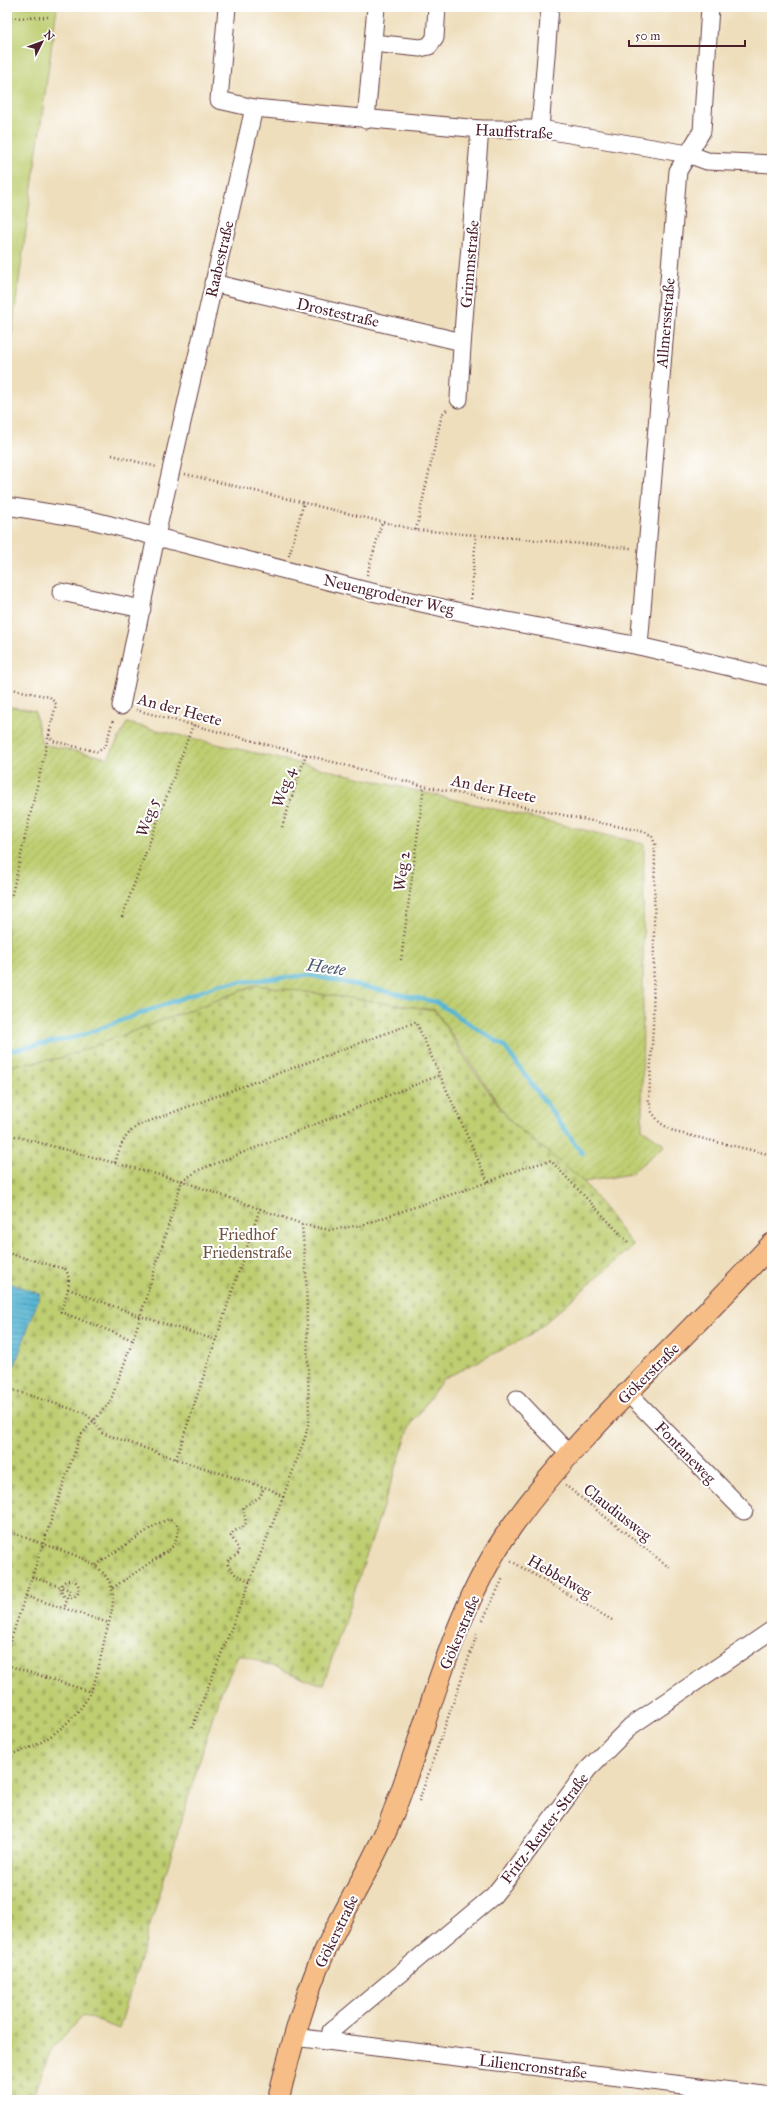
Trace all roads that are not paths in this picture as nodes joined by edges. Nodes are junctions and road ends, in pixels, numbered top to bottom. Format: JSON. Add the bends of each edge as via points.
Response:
{"nodes":[{"id":1,"x":227,"y":7,"type":"edge"},
{"id":2,"x":376,"y":7,"type":"edge"},
{"id":3,"x":437,"y":7,"type":"edge"},
{"id":4,"x":550,"y":7,"type":"edge"},
{"id":5,"x":710,"y":7,"type":"edge"},
{"id":6,"x":372,"y":43,"type":"junction"},
{"id":7,"x":254,"y":108,"type":"junction"},
{"id":8,"x":366,"y":120,"type":"junction"},
{"id":9,"x":480,"y":129,"type":"junction"},
{"id":10,"x":540,"y":130,"type":"junction"},
{"id":11,"x":688,"y":154,"type":"junction"},
{"id":12,"x":772,"y":164,"type":"edge"},
{"id":13,"x":213,"y":283,"type":"junction"},
{"id":14,"x":462,"y":342,"type":"junction"},
{"id":15,"x":459,"y":399,"type":"road end"},
{"id":16,"x":7,"y":506,"type":"edge"},
{"id":17,"x":156,"y":536,"type":"junction"},
{"id":18,"x":61,"y":592,"type":"dead end"},
{"id":19,"x":142,"y":609,"type":"junction"},
{"id":20,"x":639,"y":646,"type":"junction"},
{"id":21,"x":772,"y":677,"type":"edge"},
{"id":22,"x":121,"y":706,"type":"road end"},
{"id":23,"x":772,"y":1244,"type":"edge"},
{"id":24,"x":627,"y":1392,"type":"junction"},
{"id":25,"x":516,"y":1399,"type":"dead end"},
{"id":26,"x":570,"y":1455,"type":"junction"},
{"id":27,"x":744,"y":1511,"type":"dead end"},
{"id":28,"x":772,"y":1630,"type":"edge"},
{"id":29,"x":294,"y":2037,"type":"junction"},
{"id":30,"x":330,"y":2041,"type":"junction"},
{"id":31,"x":772,"y":2096,"type":"edge"},
{"id":32,"x":278,"y":2100,"type":"edge"}],
"edges":[{"from":1,"to":7,"type":"street","via":[[219,100]]},
{"from":2,"to":6,"type":"street"},
{"from":3,"to":6,"type":"street","via":[[435,38],[429,46],[420,48]]},
{"from":4,"to":10,"type":"street"},
{"from":5,"to":11,"type":"street","name":"Allmersstraße","via":[[702,131]]},
{"from":6,"to":8,"type":"street"},
{"from":7,"to":8,"type":"street","name":"Hauffstraße"},
{"from":7,"to":13,"type":"street","name":"Raabestraße"},
{"from":8,"to":9,"type":"street","name":"Hauffstraße"},
{"from":9,"to":10,"type":"street","name":"Hauffstraße"},
{"from":9,"to":14,"type":"street","name":"Grimmstraße"},
{"from":10,"to":11,"type":"street","name":"Hauffstraße"},
{"from":11,"to":12,"type":"street","name":"Hauffstraße","via":[[707,161]]},
{"from":11,"to":20,"type":"street","name":"Allmersstraße","via":[[678,171]]},
{"from":13,"to":14,"type":"street","name":"Drostestraße"},
{"from":13,"to":17,"type":"street","name":"Raabestraße"},
{"from":14,"to":15,"type":"street","name":"Grimmstraße"},
{"from":16,"to":17,"type":"street","name":"Neuengrodener Weg","via":[[87,520]]},
{"from":17,"to":19,"type":"street","name":"Raabestraße"},
{"from":17,"to":20,"type":"street","name":"Neuengrodener Weg","via":[[363,590],[470,614]]},
{"from":18,"to":19,"type":"street"},
{"from":19,"to":22,"type":"street","name":"Raabestraße"},
{"from":20,"to":21,"type":"street","name":"Neuengrodener Weg"},
{"from":23,"to":24,"type":"main road","name":"Gökerstraße"},
{"from":24,"to":26,"type":"main road","name":"Gökerstraße"},
{"from":24,"to":27,"type":"street","name":"Fontaneweg"},
{"from":25,"to":26,"type":"street"},
{"from":26,"to":29,"type":"main road","name":"Gökerstraße","via":[[562,1482],[512,1526],[508,1556],[468,1607],[449,1652],[388,1826],[318,1968]]},
{"from":28,"to":30,"type":"street","name":"Fritz-Reuter-Straße","via":[[631,1726],[588,1769],[493,1896],[331,2031]]},
{"from":29,"to":30,"type":"street","name":"Liliencronstraße"},
{"from":29,"to":32,"type":"main road","name":"Gökerstraße"},
{"from":30,"to":31,"type":"street","name":"Liliencronstraße"}]}
